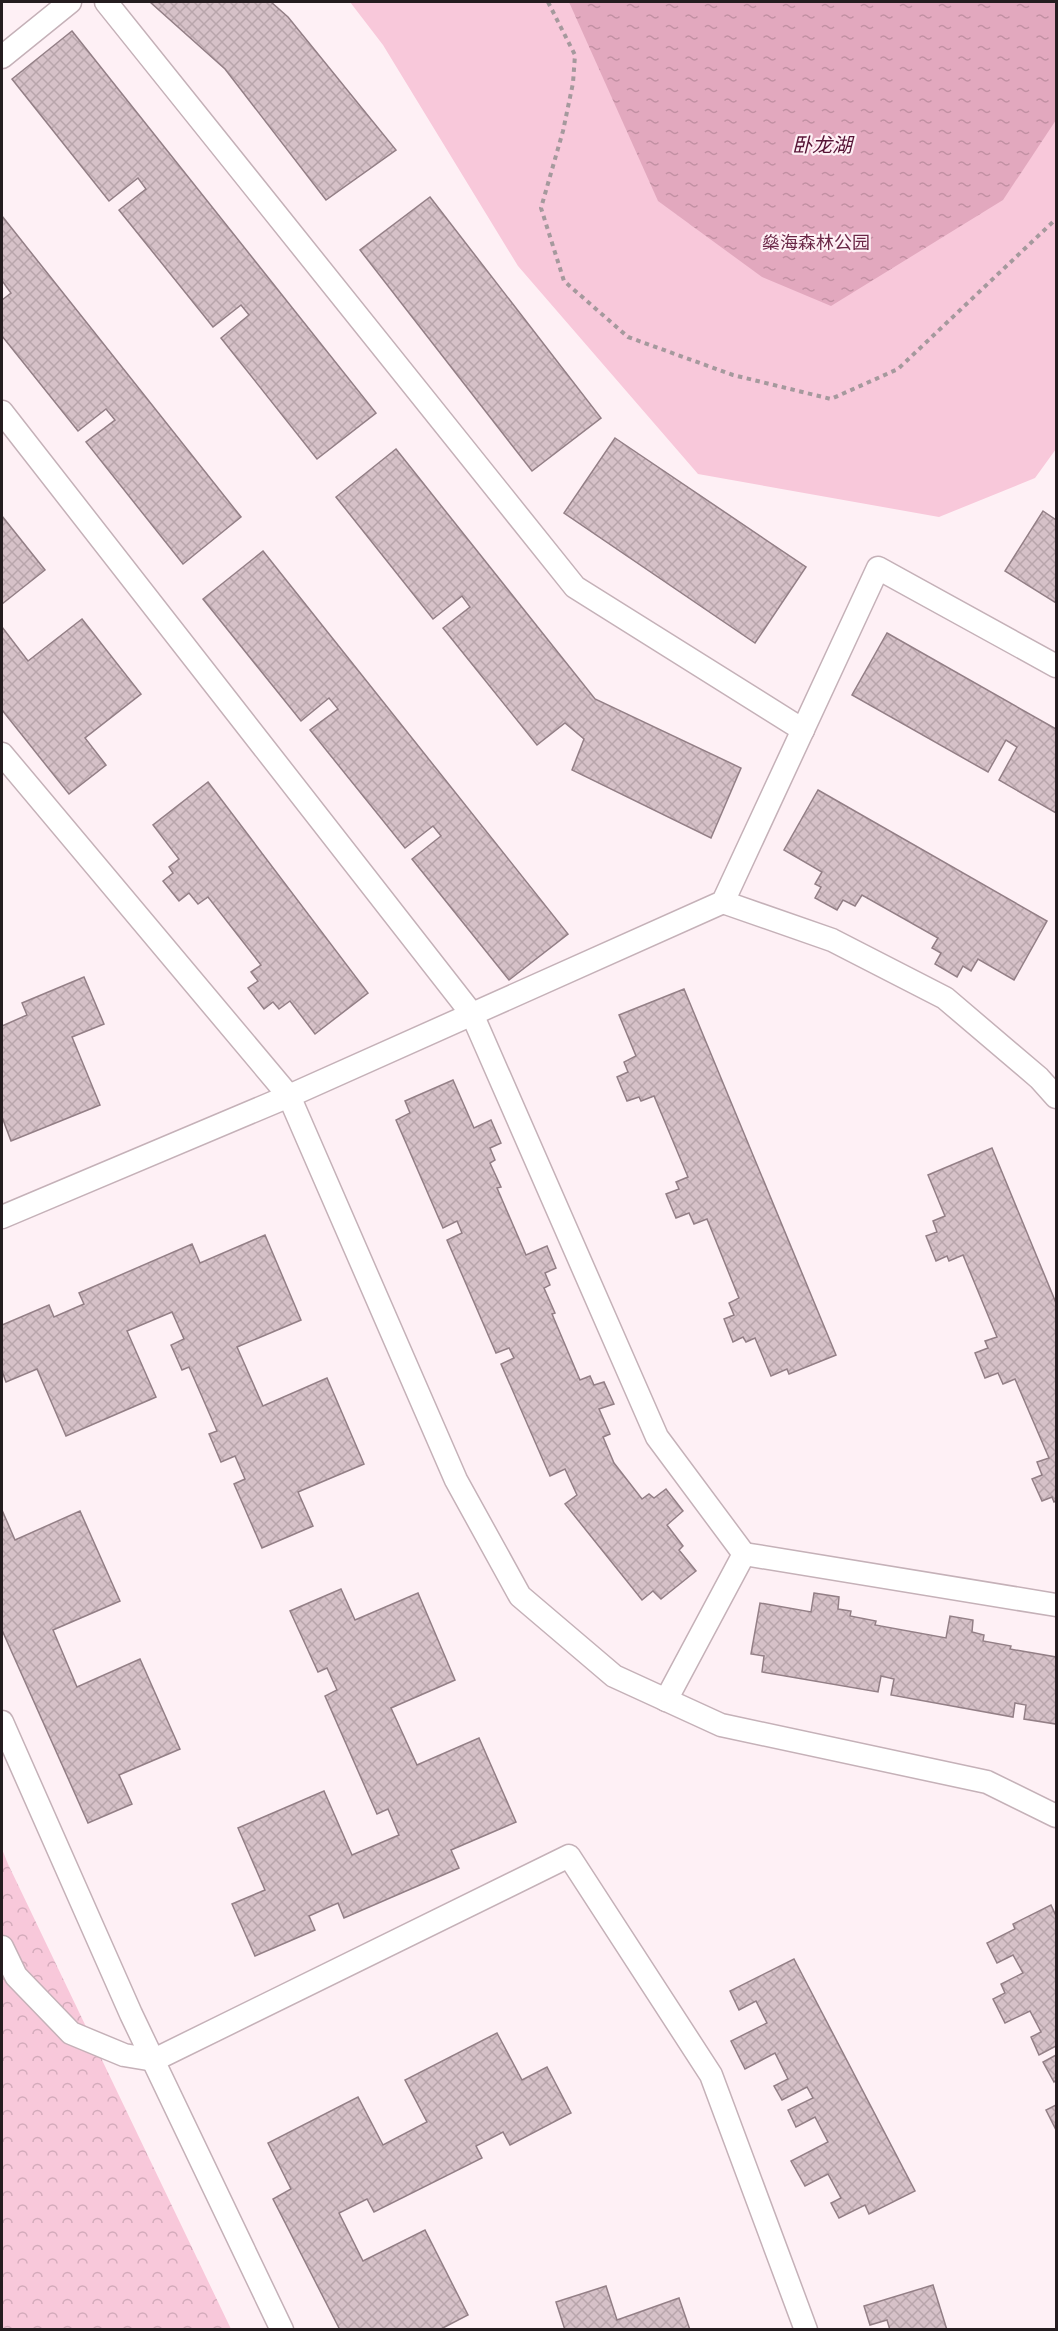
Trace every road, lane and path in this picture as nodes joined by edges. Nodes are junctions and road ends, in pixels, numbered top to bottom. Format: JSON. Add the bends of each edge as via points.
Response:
{"nodes":[{"id":1,"x":70,"y":2,"type":"edge"},
{"id":2,"x":106,"y":2,"type":"edge"},
{"id":3,"x":548,"y":2,"type":"edge"},
{"id":4,"x":2,"y":57,"type":"edge"},
{"id":5,"x":1056,"y":219,"type":"edge"},
{"id":6,"x":2,"y":412,"type":"edge"},
{"id":7,"x":1056,"y":666,"type":"edge"},
{"id":8,"x":803,"y":730,"type":"junction"},
{"id":9,"x":2,"y":754,"type":"edge"},
{"id":10,"x":723,"y":902,"type":"junction"},
{"id":11,"x":472,"y":1014,"type":"junction"},
{"id":12,"x":289,"y":1096,"type":"junction"},
{"id":13,"x":1056,"y":1097,"type":"edge"},
{"id":14,"x":2,"y":1217,"type":"edge"},
{"id":15,"x":744,"y":1554,"type":"junction"},
{"id":16,"x":1056,"y":1605,"type":"edge"},
{"id":17,"x":666,"y":1700,"type":"junction"},
{"id":18,"x":2,"y":1722,"type":"edge"},
{"id":19,"x":1056,"y":1816,"type":"edge"},
{"id":20,"x":2,"y":1947,"type":"edge"},
{"id":21,"x":154,"y":2060,"type":"junction"},
{"id":22,"x":282,"y":2330,"type":"edge"},
{"id":23,"x":806,"y":2330,"type":"edge"}],
"edges":[{"from":1,"to":4,"type":"lane"},
{"from":2,"to":8,"type":"lane","via":[[575,587]]},
{"from":3,"to":5,"type":"path","via":[[575,55],[567,112],[542,208],[564,281],[628,337],[734,375],[831,399],[898,369]]},
{"from":6,"to":11,"type":"lane"},
{"from":7,"to":8,"type":"lane","via":[[878,568]]},
{"from":8,"to":10,"type":"lane"},
{"from":9,"to":12,"type":"lane"},
{"from":10,"to":11,"type":"lane"},
{"from":10,"to":13,"type":"lane","via":[[832,940],[945,998],[1040,1078]]},
{"from":11,"to":12,"type":"lane"},
{"from":11,"to":15,"type":"lane","via":[[657,1437]]},
{"from":12,"to":14,"type":"lane"},
{"from":12,"to":17,"type":"lane","via":[[456,1480],[520,1596],[614,1676]]},
{"from":15,"to":16,"type":"lane"},
{"from":15,"to":17,"type":"lane"},
{"from":17,"to":19,"type":"lane","via":[[721,1725],[987,1782]]},
{"from":18,"to":21,"type":"lane"},
{"from":20,"to":21,"type":"lane","via":[[16,1976],[71,2033],[124,2055]]},
{"from":21,"to":22,"type":"lane"},
{"from":21,"to":23,"type":"lane","via":[[569,1856],[711,2075]]}]}
